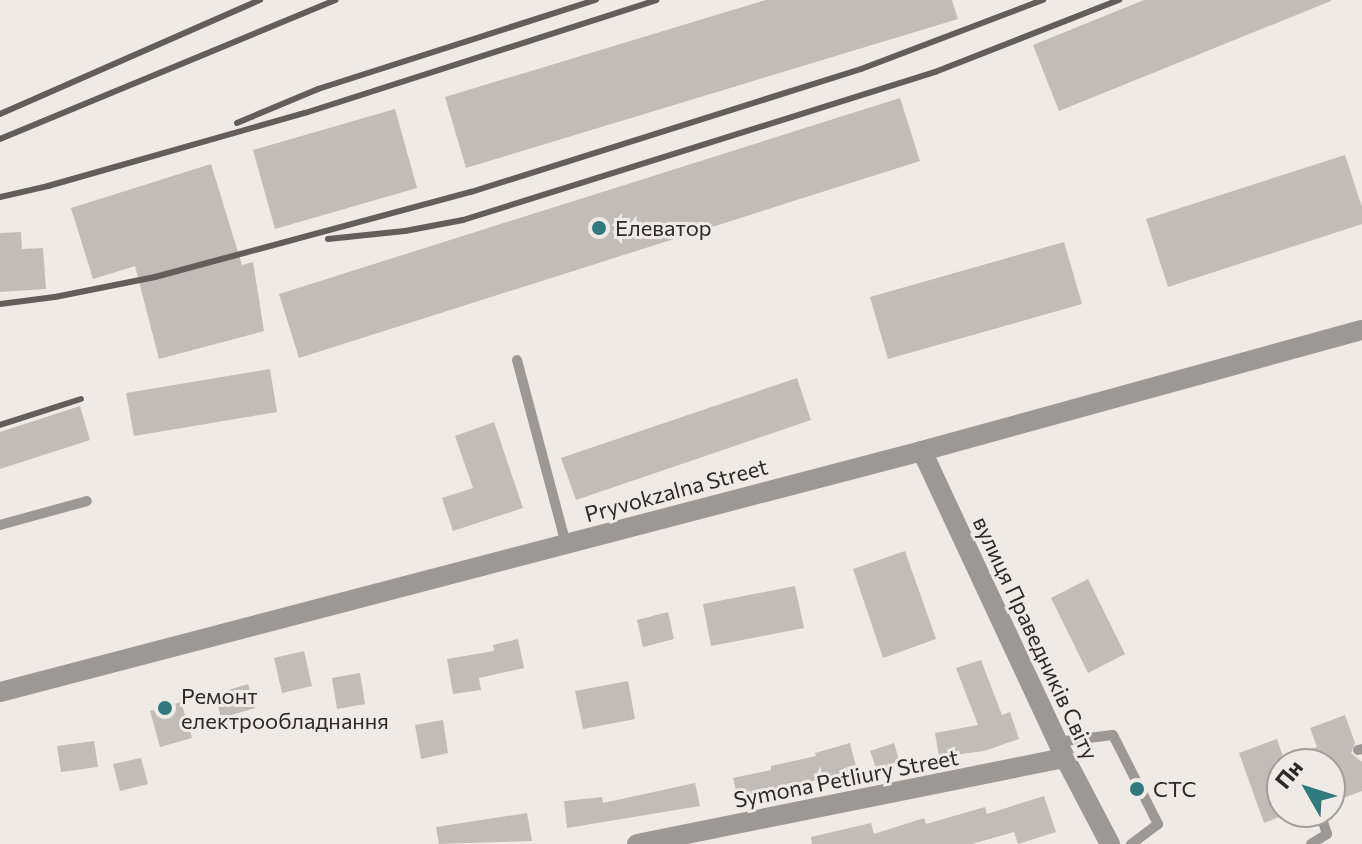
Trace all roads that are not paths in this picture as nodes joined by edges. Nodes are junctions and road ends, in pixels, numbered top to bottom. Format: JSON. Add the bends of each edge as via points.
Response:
{"nodes":[{"id":1,"x":1362,"y":330,"type":"edge"},
{"id":2,"x":517,"y":360,"type":"dead end"},
{"id":3,"x":922,"y":451,"type":"junction"},
{"id":4,"x":87,"y":501,"type":"dead end"},
{"id":5,"x":0,"y":525,"type":"edge"},
{"id":6,"x":566,"y":544,"type":"junction"},
{"id":7,"x":0,"y":692,"type":"edge"},
{"id":8,"x":1061,"y":750,"type":"junction"},
{"id":9,"x":1325,"y":828,"type":"edge"},
{"id":10,"x":637,"y":844,"type":"edge"},
{"id":11,"x":1110,"y":844,"type":"edge"},
{"id":12,"x":1131,"y":844,"type":"edge"},
{"id":13,"x":1311,"y":844,"type":"edge"}],
"edges":[{"from":1,"to":3,"type":"street","name":"Pryvokzalna Street"},
{"from":2,"to":6,"type":"lane"},
{"from":3,"to":6,"type":"street","name":"Pryvokzalna Street"},
{"from":3,"to":8,"type":"street","name":"вулиця Праведників Світу"},
{"from":4,"to":5,"type":"lane"},
{"from":6,"to":7,"type":"street","name":"Pryvokzalna Street"},
{"from":8,"to":10,"type":"street","name":"Symona Petliury Street"},
{"from":8,"to":11,"type":"street","name":"вулиця Праведників Світу"},
{"from":8,"to":12,"type":"lane","via":[[1113,735],[1158,824]]},
{"from":9,"to":13,"type":"lane","via":[[1327,834]]}]}
